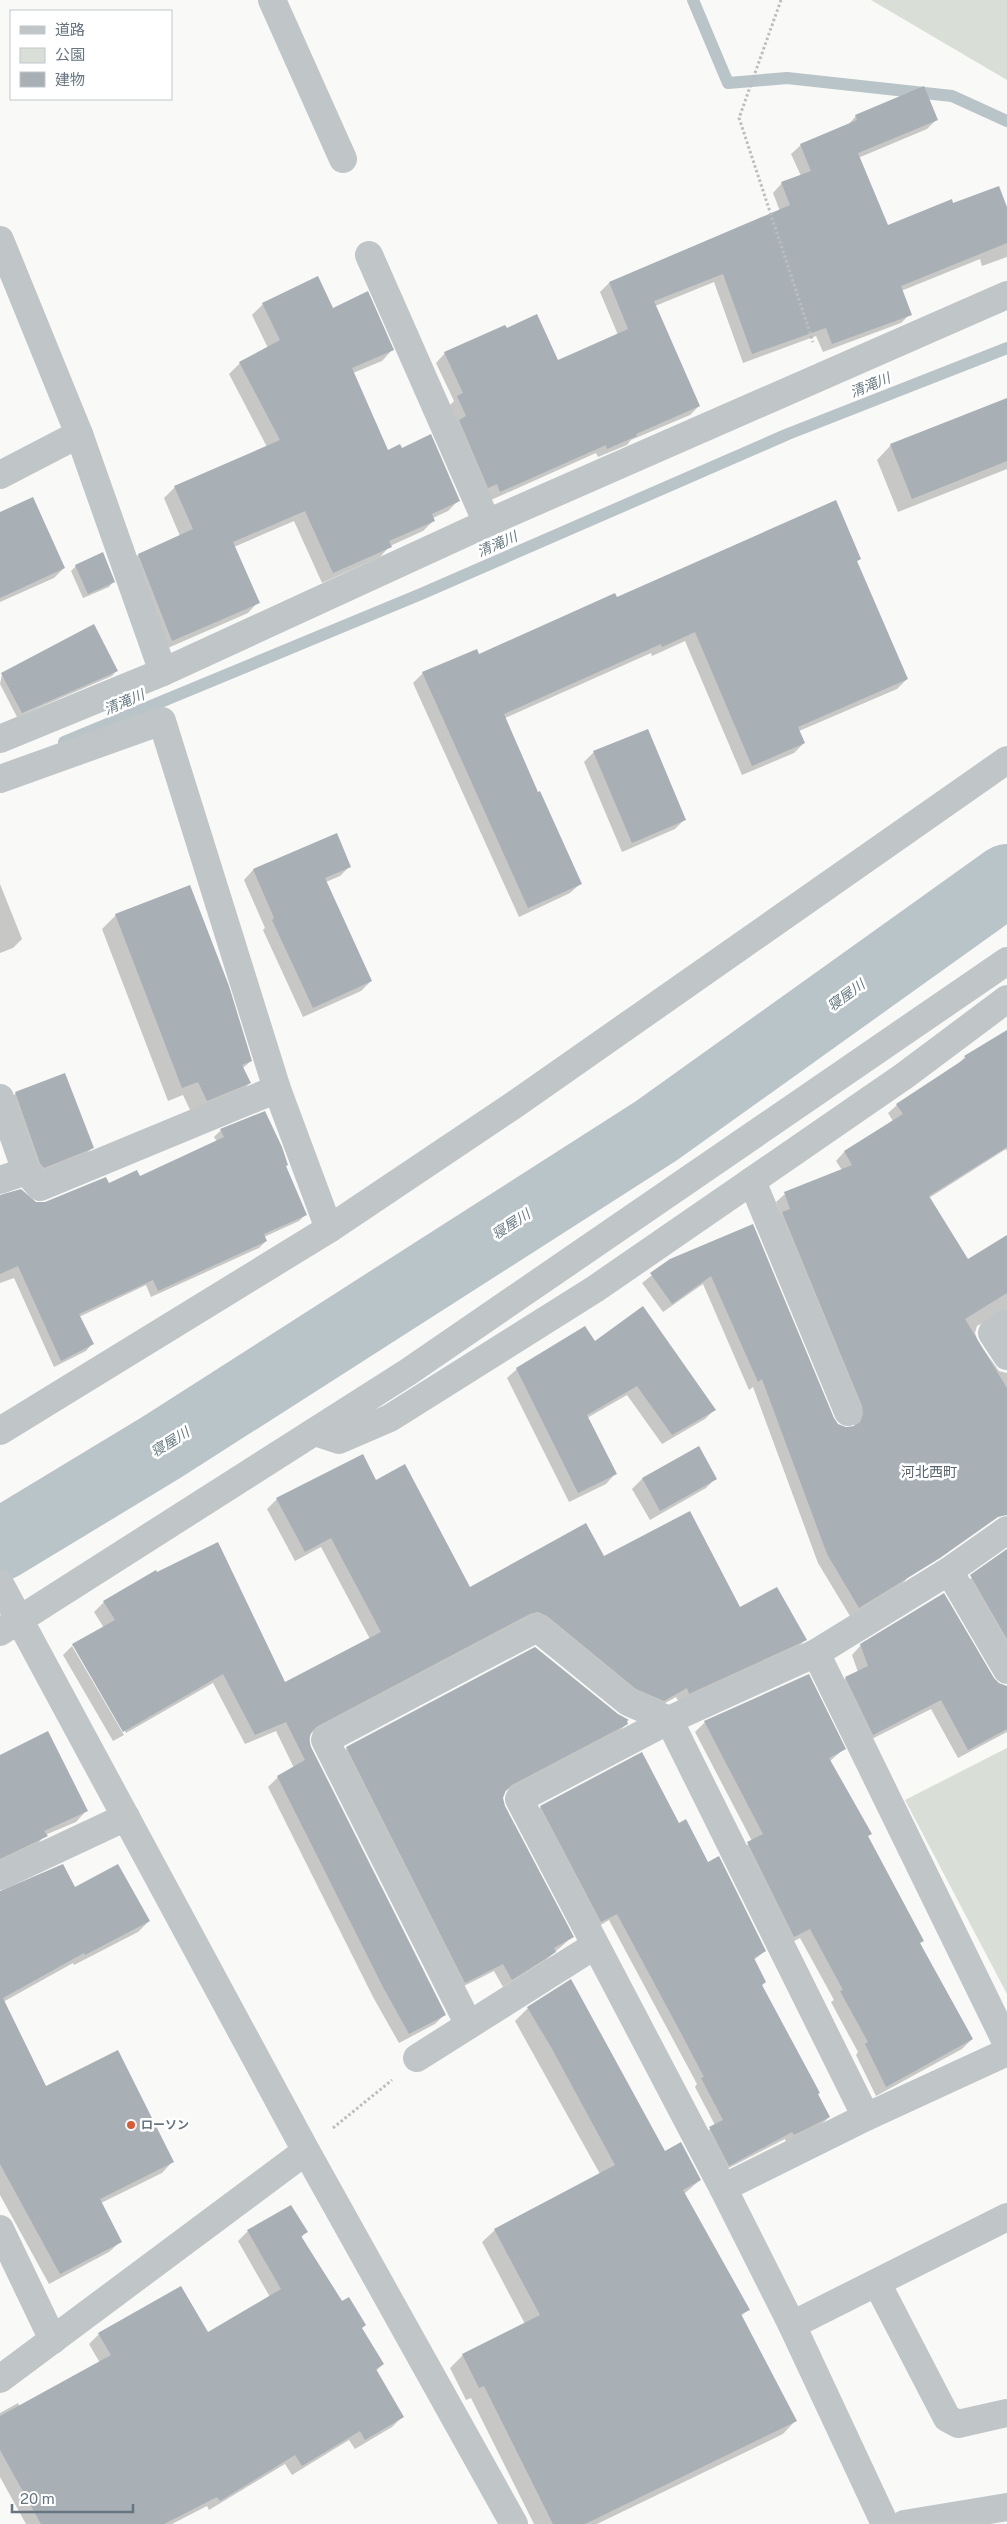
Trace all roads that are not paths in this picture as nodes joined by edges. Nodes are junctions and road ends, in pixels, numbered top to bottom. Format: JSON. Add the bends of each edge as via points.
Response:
{"nodes":[{"id":1,"x":272,"y":0,"type":"edge"},
{"id":2,"x":343,"y":158,"type":"dead end"},
{"id":3,"x":0,"y":240,"type":"edge"},
{"id":4,"x":369,"y":255,"type":"dead end"},
{"id":5,"x":1007,"y":295,"type":"edge"},
{"id":6,"x":79,"y":434,"type":"junction"},
{"id":7,"x":0,"y":475,"type":"edge"},
{"id":8,"x":487,"y":523,"type":"junction"},
{"id":9,"x":163,"y":672,"type":"junction"},
{"id":10,"x":0,"y":739,"type":"edge"},
{"id":11,"x":1007,"y":760,"type":"edge"},
{"id":12,"x":0,"y":779,"type":"edge"},
{"id":13,"x":1007,"y":961,"type":"edge"},
{"id":14,"x":1007,"y":998,"type":"edge"},
{"id":15,"x":277,"y":1089,"type":"junction"},
{"id":16,"x":0,"y":1098,"type":"edge"},
{"id":17,"x":26,"y":1171,"type":"junction"},
{"id":18,"x":0,"y":1180,"type":"edge"},
{"id":19,"x":752,"y":1181,"type":"junction"},
{"id":20,"x":329,"y":1229,"type":"junction"},
{"id":21,"x":1007,"y":1323,"type":"edge"},
{"id":22,"x":1007,"y":1356,"type":"edge"},
{"id":23,"x":848,"y":1412,"type":"dead end"},
{"id":24,"x":0,"y":1431,"type":"edge"},
{"id":25,"x":314,"y":1432,"type":"junction"},
{"id":26,"x":1007,"y":1530,"type":"edge"},
{"id":27,"x":949,"y":1571,"type":"junction"},
{"id":28,"x":8,"y":1610,"type":"edge"},
{"id":29,"x":816,"y":1654,"type":"junction"},
{"id":30,"x":1007,"y":1670,"type":"edge"},
{"id":31,"x":668,"y":1720,"type":"junction"},
{"id":32,"x":126,"y":1817,"type":"junction"},
{"id":33,"x":0,"y":1876,"type":"edge"},
{"id":34,"x":594,"y":1946,"type":"junction"},
{"id":35,"x":469,"y":2025,"type":"junction"},
{"id":36,"x":1007,"y":2044,"type":"edge"},
{"id":37,"x":1007,"y":2052,"type":"edge"},
{"id":38,"x":417,"y":2058,"type":"road end"},
{"id":39,"x":866,"y":2116,"type":"junction"},
{"id":40,"x":306,"y":2151,"type":"junction"},
{"id":41,"x":723,"y":2188,"type":"junction"},
{"id":42,"x":1007,"y":2217,"type":"edge"},
{"id":43,"x":0,"y":2230,"type":"edge"},
{"id":44,"x":877,"y":2283,"type":"junction"},
{"id":45,"x":792,"y":2325,"type":"junction"},
{"id":46,"x":53,"y":2340,"type":"junction"},
{"id":47,"x":0,"y":2379,"type":"edge"},
{"id":48,"x":1007,"y":2413,"type":"edge"},
{"id":49,"x":1007,"y":2507,"type":"edge"},
{"id":50,"x":514,"y":2524,"type":"edge"},
{"id":51,"x":885,"y":2524,"type":"edge"},
{"id":52,"x":904,"y":2524,"type":"edge"}],
"edges":[{"from":1,"to":2,"type":"street"},
{"from":3,"to":6,"type":"street"},
{"from":4,"to":8,"type":"street"},
{"from":5,"to":8,"type":"street"},
{"from":6,"to":7,"type":"street"},
{"from":6,"to":9,"type":"street"},
{"from":8,"to":9,"type":"street"},
{"from":9,"to":10,"type":"street"},
{"from":11,"to":20,"type":"street","via":[[519,1101]]},
{"from":12,"to":15,"type":"street","via":[[162,721]]},
{"from":13,"to":25,"type":"street","via":[[408,1372]]},
{"from":14,"to":19,"type":"street","via":[[904,1076]]},
{"from":15,"to":17,"type":"street","via":[[40,1187]]},
{"from":15,"to":20,"type":"street"},
{"from":16,"to":17,"type":"street"},
{"from":17,"to":18,"type":"street"},
{"from":19,"to":23,"type":"street"},
{"from":19,"to":25,"type":"street","via":[[595,1289],[390,1418],[339,1440]]},
{"from":20,"to":24,"type":"street"},
{"from":21,"to":22,"type":"street","via":[[992,1332]]},
{"from":25,"to":28,"type":"street"},
{"from":26,"to":27,"type":"street"},
{"from":27,"to":29,"type":"street"},
{"from":27,"to":30,"type":"street"},
{"from":28,"to":32,"type":"street"},
{"from":29,"to":31,"type":"street"},
{"from":29,"to":36,"type":"street"},
{"from":31,"to":34,"type":"street","via":[[519,1798]]},
{"from":31,"to":35,"type":"street","via":[[628,1702],[537,1628],[325,1740]]},
{"from":31,"to":39,"type":"street"},
{"from":32,"to":33,"type":"street"},
{"from":32,"to":40,"type":"street"},
{"from":34,"to":35,"type":"street"},
{"from":34,"to":41,"type":"street"},
{"from":35,"to":38,"type":"street"},
{"from":37,"to":39,"type":"street"},
{"from":39,"to":41,"type":"street"},
{"from":40,"to":46,"type":"street"},
{"from":40,"to":50,"type":"street"},
{"from":41,"to":45,"type":"street"},
{"from":42,"to":44,"type":"street"},
{"from":43,"to":46,"type":"street"},
{"from":44,"to":45,"type":"street"},
{"from":44,"to":48,"type":"street","via":[[947,2418],[958,2424]]},
{"from":45,"to":51,"type":"street"},
{"from":46,"to":47,"type":"street"},
{"from":49,"to":52,"type":"street"}]}
